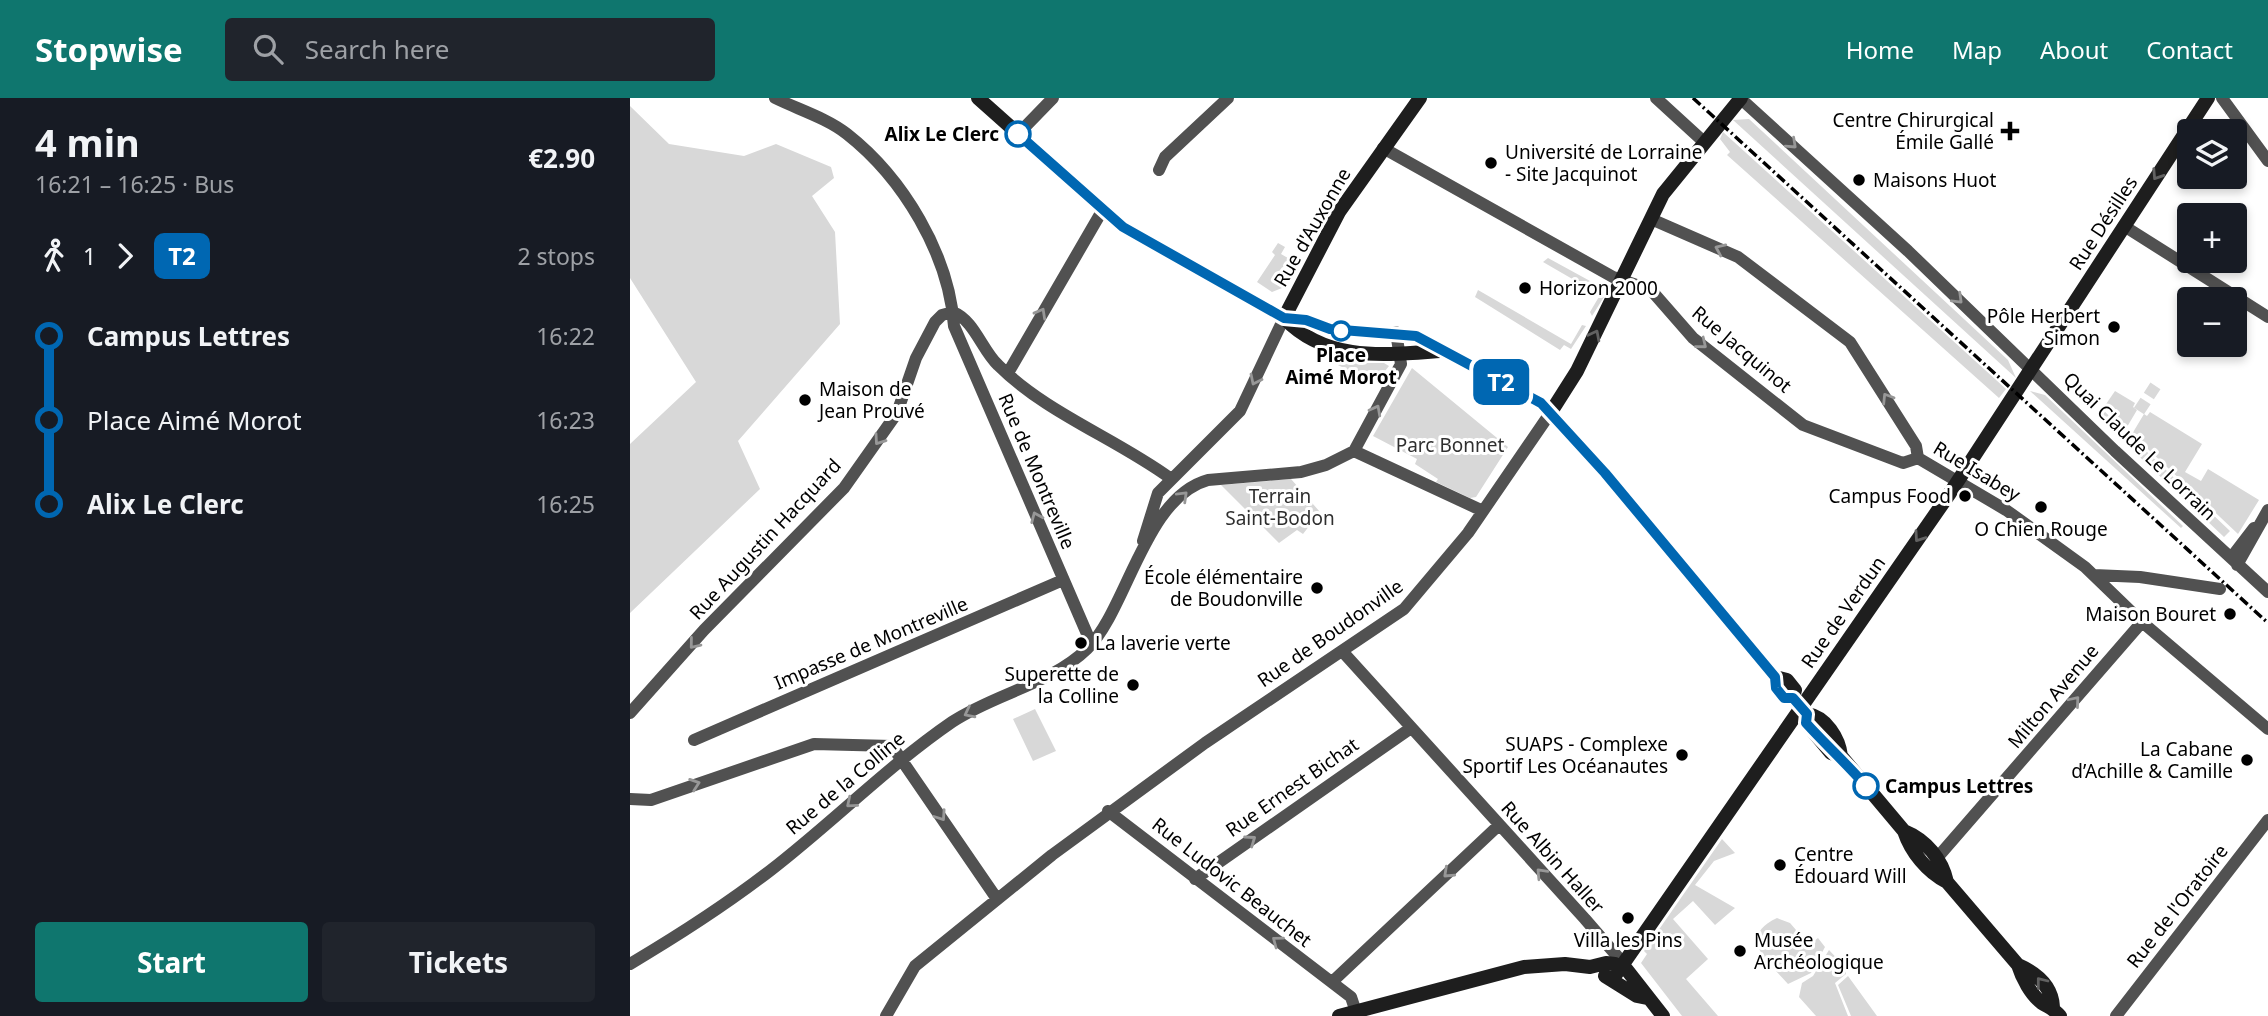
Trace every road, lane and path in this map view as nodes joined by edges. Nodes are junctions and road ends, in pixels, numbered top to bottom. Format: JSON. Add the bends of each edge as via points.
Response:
{"nodes":[{"id":1,"x":775,"y":98,"type":"edge"},
{"id":2,"x":978,"y":98,"type":"edge"},
{"id":3,"x":1053,"y":98,"type":"edge"},
{"id":4,"x":1228,"y":98,"type":"edge"},
{"id":5,"x":1420,"y":98,"type":"edge"},
{"id":6,"x":1656,"y":98,"type":"edge"},
{"id":7,"x":1741,"y":98,"type":"edge"},
{"id":8,"x":2208,"y":98,"type":"edge"},
{"id":9,"x":2222,"y":98,"type":"edge"},
{"id":10,"x":1018,"y":134,"type":"junction"},
{"id":11,"x":1704,"y":142,"type":"junction"},
{"id":12,"x":1382,"y":148,"type":"junction"},
{"id":13,"x":2268,"y":160,"type":"edge"},
{"id":14,"x":1159,"y":170,"type":"dead end"},
{"id":15,"x":1101,"y":211,"type":"junction"},
{"id":16,"x":1651,"y":219,"type":"junction"},
{"id":17,"x":2123,"y":226,"type":"junction"},
{"id":18,"x":1622,"y":281,"type":"junction"},
{"id":19,"x":953,"y":312,"type":"junction"},
{"id":20,"x":2268,"y":317,"type":"edge"},
{"id":21,"x":1284,"y":318,"type":"junction"},
{"id":22,"x":1396,"y":332,"type":"junction"},
{"id":23,"x":1440,"y":351,"type":"junction"},
{"id":24,"x":1399,"y":353,"type":"junction"},
{"id":25,"x":2032,"y":369,"type":"junction"},
{"id":26,"x":1008,"y":373,"type":"junction"},
{"id":27,"x":1551,"y":412,"type":"junction"},
{"id":28,"x":1354,"y":451,"type":"junction"},
{"id":29,"x":1918,"y":458,"type":"junction"},
{"id":30,"x":1170,"y":478,"type":"junction"},
{"id":31,"x":1957,"y":480,"type":"junction"},
{"id":32,"x":1152,"y":507,"type":"junction"},
{"id":33,"x":2268,"y":510,"type":"edge"},
{"id":34,"x":1483,"y":511,"type":"junction"},
{"id":35,"x":1164,"y":516,"type":"junction"},
{"id":36,"x":1141,"y":550,"type":"junction"},
{"id":37,"x":2234,"y":561,"type":"junction"},
{"id":38,"x":2094,"y":575,"type":"junction"},
{"id":39,"x":1063,"y":580,"type":"junction"},
{"id":40,"x":2220,"y":589,"type":"dead end"},
{"id":41,"x":2268,"y":592,"type":"edge"},
{"id":42,"x":2142,"y":622,"type":"junction"},
{"id":43,"x":1091,"y":643,"type":"junction"},
{"id":44,"x":1342,"y":651,"type":"junction"},
{"id":45,"x":1800,"y":706,"type":"junction"},
{"id":46,"x":630,"y":713,"type":"edge"},
{"id":47,"x":1410,"y":727,"type":"junction"},
{"id":48,"x":2268,"y":729,"type":"edge"},
{"id":49,"x":694,"y":740,"type":"dead end"},
{"id":50,"x":903,"y":759,"type":"junction"},
{"id":51,"x":630,"y":799,"type":"edge"},
{"id":52,"x":1108,"y":811,"type":"junction"},
{"id":53,"x":2268,"y":821,"type":"edge"},
{"id":54,"x":1498,"y":826,"type":"junction"},
{"id":55,"x":1904,"y":831,"type":"junction"},
{"id":56,"x":1937,"y":858,"type":"junction"},
{"id":57,"x":1195,"y":879,"type":"junction"},
{"id":58,"x":1947,"y":882,"type":"junction"},
{"id":59,"x":997,"y":899,"type":"junction"},
{"id":60,"x":630,"y":964,"type":"edge"},
{"id":61,"x":1621,"y":966,"type":"junction"},
{"id":62,"x":1590,"y":967,"type":"junction"},
{"id":63,"x":1612,"y":980,"type":"junction"},
{"id":64,"x":1332,"y":982,"type":"junction"},
{"id":65,"x":1647,"y":998,"type":"junction"},
{"id":66,"x":1356,"y":1012,"type":"junction"},
{"id":67,"x":2056,"y":1012,"type":"edge"},
{"id":68,"x":2123,"y":1013,"type":"edge"},
{"id":69,"x":886,"y":1016,"type":"edge"},
{"id":70,"x":1339,"y":1016,"type":"edge"},
{"id":71,"x":1663,"y":1016,"type":"edge"}],
"edges":[{"from":1,"to":19,"type":"street","name":"Rue de Montreville","via":[[845,133],[889,175],[934,247]]},
{"from":2,"to":10,"type":"main road"},
{"from":3,"to":10,"type":"street"},
{"from":4,"to":14,"type":"street","via":[[1165,157]]},
{"from":5,"to":12,"type":"main road","name":"Rue d'Auxonne"},
{"from":6,"to":11,"type":"street"},
{"from":7,"to":11,"type":"main road","name":"Rue de Boudonville"},
{"from":7,"to":25,"type":"street","name":"Quai Claude Le Lorrain","one_way":true},
{"from":8,"to":17,"type":"main road","name":"Rue Désilles","one_way":true},
{"from":9,"to":13,"type":"street"},
{"from":10,"to":15,"type":"main road"},
{"from":11,"to":16,"type":"main road","name":"Rue de Boudonville"},
{"from":12,"to":18,"type":"street","name":"Rue Jacquinot"},
{"from":12,"to":21,"type":"main road","name":"Rue d'Auxonne","via":[[1339,212]]},
{"from":15,"to":21,"type":"main road","via":[[1146,242]]},
{"from":26,"to":15,"type":"street","one_way":true},
{"from":16,"to":18,"type":"main road","name":"Rue de Boudonville"},
{"from":29,"to":16,"type":"street","name":"Rue Isabey","one_way":true,"via":[[1916,446],[1850,342],[1738,257]]},
{"from":17,"to":20,"type":"street"},
{"from":17,"to":25,"type":"main road","name":"Rue Désilles"},
{"from":27,"to":18,"type":"main road","name":"Rue de Boudonville","one_way":true},
{"from":18,"to":29,"type":"street","name":"Rue Jacquinot","one_way":true,"via":[[1651,290],[1693,338],[1803,425],[1903,463]]},
{"from":19,"to":26,"type":"street"},
{"from":39,"to":19,"type":"street","name":"Rue de Montreville","one_way":true,"via":[[954,326]]},
{"from":19,"to":46,"type":"street","name":"Rue Augustin Hacquard","one_way":true,"via":[[935,322],[916,358],[897,413],[844,488],[704,630]]},
{"from":21,"to":22,"type":"main road","via":[[1330,329]]},
{"from":21,"to":24,"type":"main road","via":[[1300,335],[1331,350]]},
{"from":21,"to":30,"type":"street","name":"Rue d'Auxonne","one_way":true,"via":[[1240,411]]},
{"from":22,"to":23,"type":"main road","via":[[1427,339]]},
{"from":22,"to":24,"type":"street"},
{"from":23,"to":24,"type":"main road"},
{"from":23,"to":27,"type":"main road"},
{"from":28,"to":24,"type":"street","one_way":true,"via":[[1399,368]]},
{"from":25,"to":31,"type":"main road","name":"Rue de Verdun"},
{"from":25,"to":37,"type":"street","name":"Quai Claude Le Lorrain"},
{"from":26,"to":30,"type":"street"},
{"from":27,"to":34,"type":"street","name":"Rue de Boudonville"},
{"from":27,"to":45,"type":"main road","via":[[1775,677],[1784,698]]},
{"from":28,"to":34,"type":"street"},
{"from":35,"to":28,"type":"street","one_way":true,"via":[[1202,481],[1301,472],[1326,466]]},
{"from":29,"to":31,"type":"street","name":"Rue Isabey"},
{"from":30,"to":32,"type":"street","name":"Rue d'Auxonne"},
{"from":31,"to":38,"type":"street","name":"Rue Isabey"},
{"from":31,"to":45,"type":"main road","name":"Rue de Verdun","one_way":true},
{"from":32,"to":35,"type":"street"},
{"from":32,"to":36,"type":"street","name":"Rue d'Auxonne"},
{"from":33,"to":37,"type":"street","via":[[2256,535]]},
{"from":34,"to":44,"type":"street","name":"Rue de Boudonville","via":[[1410,604]]},
{"from":35,"to":36,"type":"street"},
{"from":36,"to":43,"type":"street"},
{"from":37,"to":41,"type":"street","name":"Quai Claude Le Lorrain"},
{"from":38,"to":40,"type":"street"},
{"from":38,"to":42,"type":"street","name":"Rue Isabey"},
{"from":39,"to":43,"type":"street","name":"Rue de Montreville"},
{"from":39,"to":49,"type":"street","name":"Impasse de Montreville"},
{"from":42,"to":48,"type":"street","name":"Rue Isabey"},
{"from":56,"to":42,"type":"street","name":"Milton Avenue","one_way":true},
{"from":43,"to":50,"type":"street","name":"Rue de la Colline","one_way":true,"via":[[1058,669],[953,722]]},
{"from":44,"to":47,"type":"street","name":"Rue Albin Haller"},
{"from":44,"to":52,"type":"street","name":"Rue de Boudonville"},
{"from":45,"to":55,"type":"main road","via":[[1816,715],[1839,742],[1841,756]]},
{"from":45,"to":61,"type":"main road","name":"Rue de Verdun"},
{"from":47,"to":54,"type":"street","name":"Rue Albin Haller"},
{"from":57,"to":47,"type":"street","name":"Rue Ernest Bichat","one_way":true},
{"from":51,"to":50,"type":"street","one_way":true,"via":[[650,800],[814,744],[887,745]]},
{"from":50,"to":59,"type":"street","one_way":true},
{"from":50,"to":60,"type":"street","name":"Rue de la Colline","one_way":true,"via":[[772,869]]},
{"from":52,"to":57,"type":"street","name":"Rue Ludovic Beauchet"},
{"from":52,"to":59,"type":"street","name":"Rue de Boudonville"},
{"from":53,"to":68,"type":"street","name":"Rue de l'Oratoire"},
{"from":61,"to":54,"type":"street","name":"Rue Albin Haller","one_way":true,"via":[[1585,919]]},
{"from":54,"to":64,"type":"street","one_way":true},
{"from":55,"to":56,"type":"main road","via":[[1919,837]]},
{"from":55,"to":58,"type":"main road","via":[[1934,875]]},
{"from":56,"to":58,"type":"main road"},
{"from":64,"to":57,"type":"street","name":"Rue Ludovic Beauchet","one_way":true},
{"from":58,"to":67,"type":"main road","via":[[2018,965],[2023,980],[2042,1003]]},
{"from":59,"to":69,"type":"street","name":"Rue de Boudonville","via":[[915,966]]},
{"from":61,"to":62,"type":"main road"},
{"from":61,"to":63,"type":"main road","name":"Rue de Verdun"},
{"from":61,"to":65,"type":"main road"},
{"from":62,"to":63,"type":"main road"},
{"from":62,"to":66,"type":"main road","via":[[1524,967]]},
{"from":63,"to":65,"type":"main road"},
{"from":64,"to":66,"type":"street","name":"Rue Ludovic Beauchet","via":[[1351,997]]},
{"from":65,"to":71,"type":"main road"},
{"from":66,"to":70,"type":"main road"}]}
